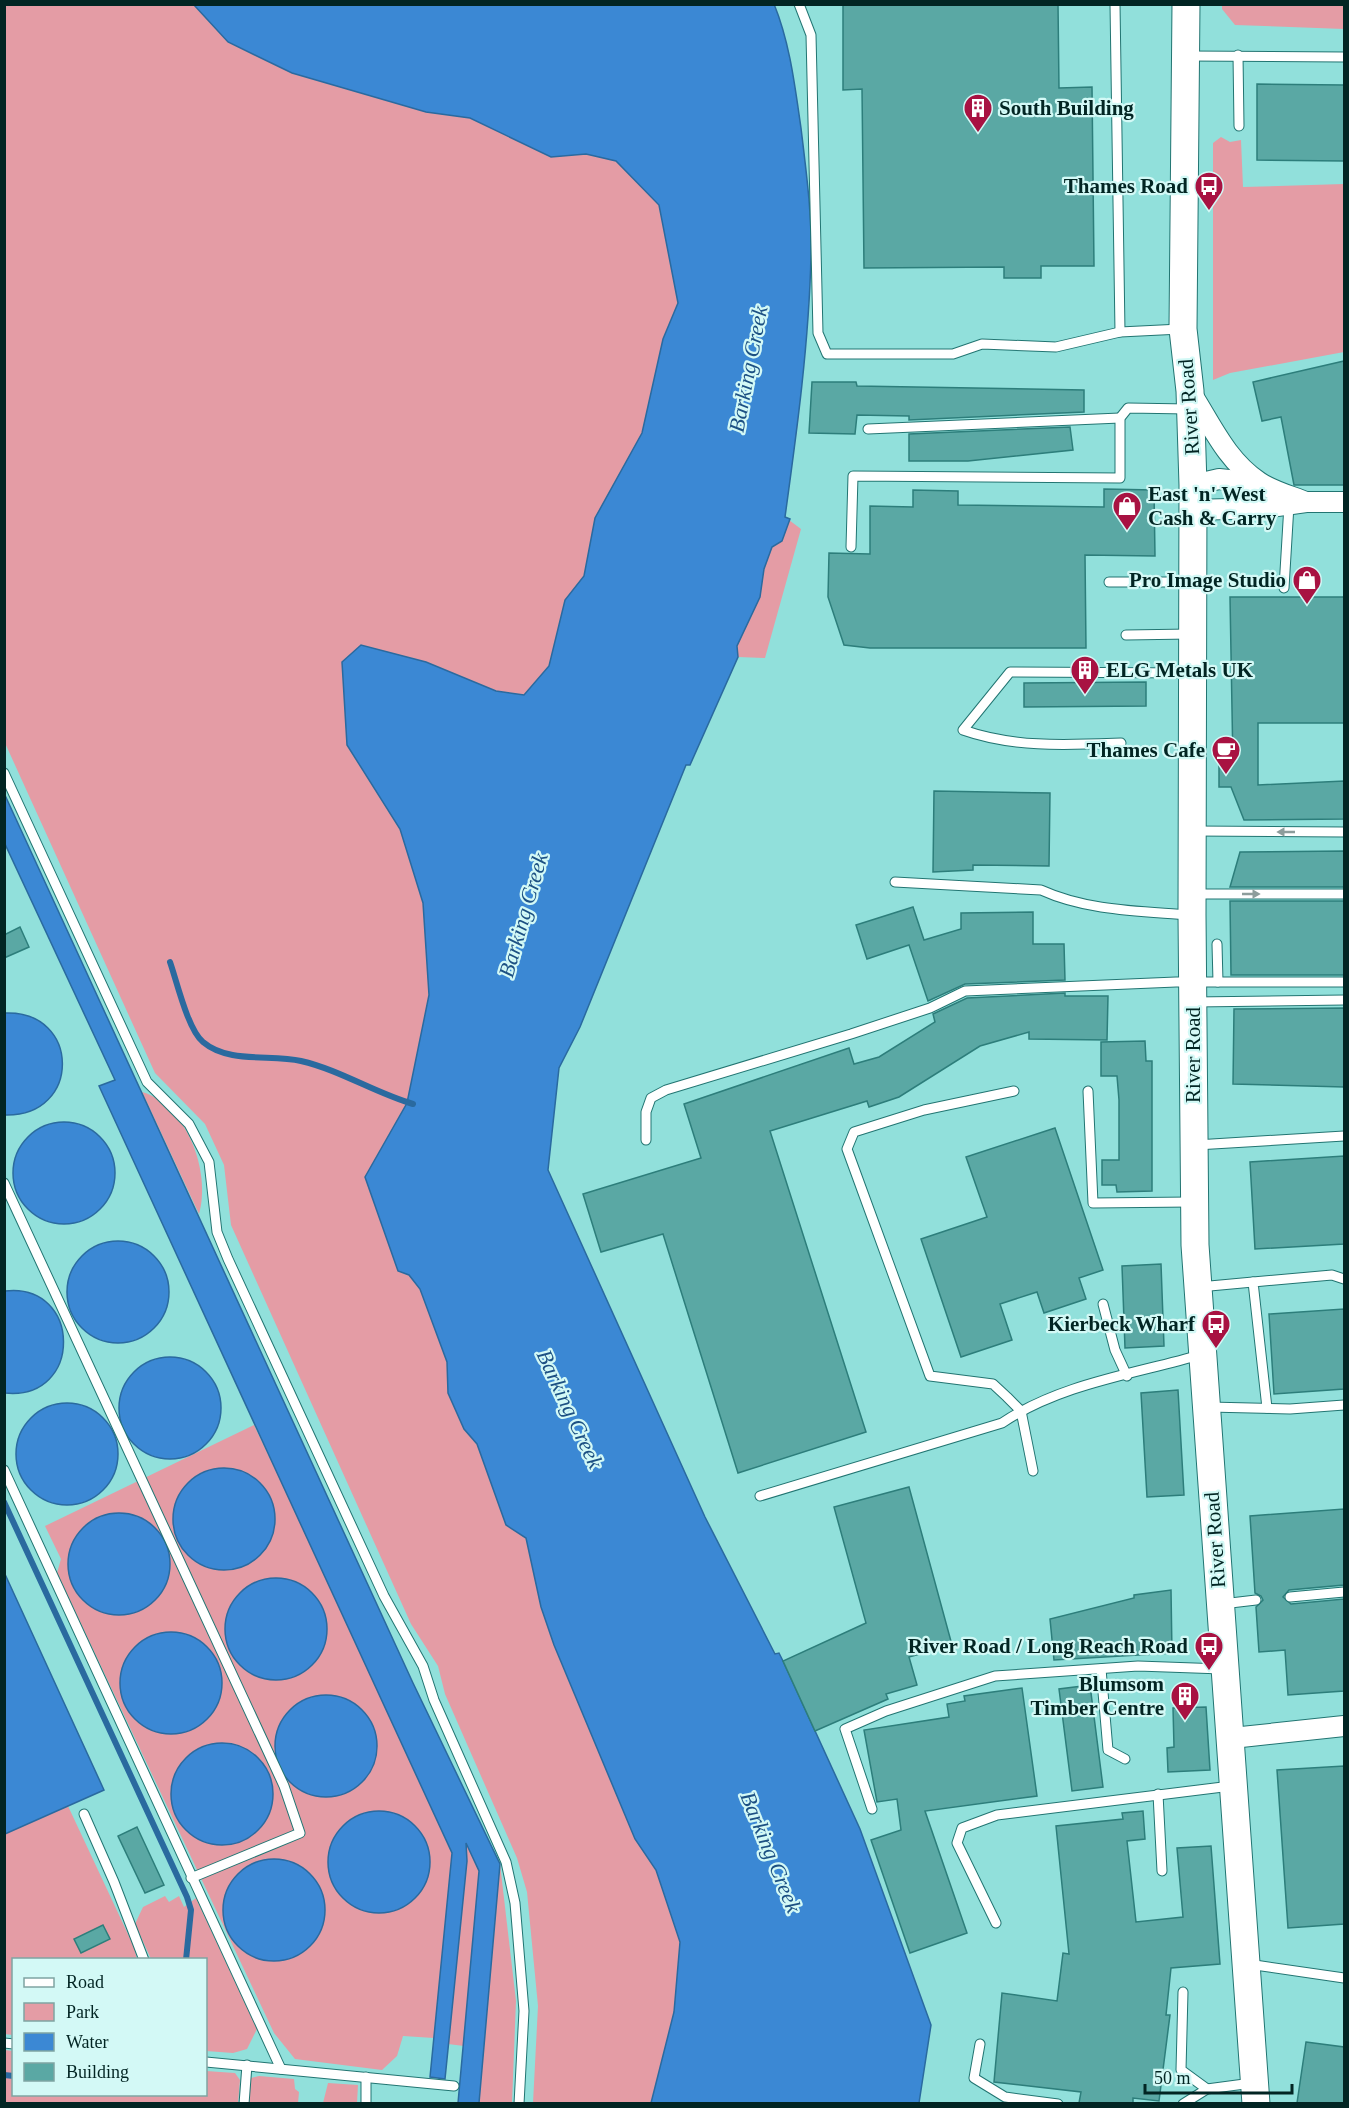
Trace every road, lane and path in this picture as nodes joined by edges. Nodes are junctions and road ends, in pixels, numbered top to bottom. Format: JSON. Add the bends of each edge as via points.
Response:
{"nodes":[{"id":1,"x":799,"y":4,"type":"edge"},
{"id":2,"x":1115,"y":4,"type":"edge"},
{"id":3,"x":1186,"y":4,"type":"edge"},
{"id":4,"x":1238,"y":55,"type":"junction"},
{"id":5,"x":1186,"y":56,"type":"junction"},
{"id":6,"x":1344,"y":57,"type":"edge"},
{"id":7,"x":1239,"y":126,"type":"dead end"},
{"id":8,"x":1183,"y":329,"type":"junction"},
{"id":9,"x":1120,"y":332,"type":"junction"},
{"id":10,"x":1190,"y":400,"type":"junction"},
{"id":11,"x":1120,"y":418,"type":"junction"},
{"id":12,"x":868,"y":429,"type":"dead end"},
{"id":13,"x":1261,"y":483,"type":"junction"},
{"id":14,"x":1193,"y":497,"type":"junction"},
{"id":15,"x":1344,"y":502,"type":"edge"},
{"id":16,"x":1298,"y":503,"type":"junction"},
{"id":17,"x":851,"y":547,"type":"dead end"},
{"id":18,"x":1109,"y":582,"type":"dead end"},
{"id":19,"x":1193,"y":582,"type":"junction"},
{"id":20,"x":1284,"y":588,"type":"dead end"},
{"id":21,"x":1192,"y":634,"type":"junction"},
{"id":22,"x":1126,"y":635,"type":"dead end"},
{"id":23,"x":1192,"y":673,"type":"junction"},
{"id":24,"x":1121,"y":743,"type":"dead end"},
{"id":25,"x":4,"y":773,"type":"edge"},
{"id":26,"x":1193,"y":831,"type":"junction"},
{"id":27,"x":1344,"y":832,"type":"edge"},
{"id":28,"x":895,"y":882,"type":"dead end"},
{"id":29,"x":1344,"y":894,"type":"edge"},
{"id":30,"x":1192,"y":904,"type":"junction"},
{"id":31,"x":1217,"y":944,"type":"dead end"},
{"id":32,"x":1344,"y":982,"type":"edge"},
{"id":33,"x":1201,"y":989,"type":"junction"},
{"id":34,"x":1344,"y":1000,"type":"edge"},
{"id":35,"x":1014,"y":1091,"type":"dead end"},
{"id":36,"x":1088,"y":1091,"type":"dead end"},
{"id":37,"x":1344,"y":1136,"type":"edge"},
{"id":38,"x":646,"y":1140,"type":"dead end"},
{"id":39,"x":1193,"y":1146,"type":"junction"},
{"id":40,"x":4,"y":1183,"type":"edge"},
{"id":41,"x":1194,"y":1202,"type":"junction"},
{"id":42,"x":1344,"y":1280,"type":"edge"},
{"id":43,"x":1253,"y":1282,"type":"junction"},
{"id":44,"x":1198,"y":1287,"type":"junction"},
{"id":45,"x":1103,"y":1304,"type":"dead end"},
{"id":46,"x":1203,"y":1354,"type":"junction"},
{"id":47,"x":1127,"y":1376,"type":"junction"},
{"id":48,"x":1344,"y":1405,"type":"edge"},
{"id":49,"x":1206,"y":1407,"type":"junction"},
{"id":50,"x":1267,"y":1408,"type":"junction"},
{"id":51,"x":1021,"y":1411,"type":"junction"},
{"id":52,"x":4,"y":1470,"type":"edge"},
{"id":53,"x":1033,"y":1471,"type":"dead end"},
{"id":54,"x":760,"y":1496,"type":"dead end"},
{"id":55,"x":1344,"y":1592,"type":"edge"},
{"id":56,"x":1290,"y":1597,"type":"dead end"},
{"id":57,"x":1256,"y":1600,"type":"dead end"},
{"id":58,"x":1220,"y":1604,"type":"junction"},
{"id":59,"x":1101,"y":1669,"type":"junction"},
{"id":60,"x":1224,"y":1669,"type":"junction"},
{"id":61,"x":1344,"y":1726,"type":"edge"},
{"id":62,"x":1232,"y":1737,"type":"junction"},
{"id":63,"x":1125,"y":1759,"type":"dead end"},
{"id":64,"x":1234,"y":1785,"type":"junction"},
{"id":65,"x":1158,"y":1794,"type":"junction"},
{"id":66,"x":872,"y":1809,"type":"dead end"},
{"id":67,"x":84,"y":1814,"type":"dead end"},
{"id":68,"x":1162,"y":1871,"type":"dead end"},
{"id":69,"x":192,"y":1878,"type":"junction"},
{"id":70,"x":996,"y":1923,"type":"dead end"},
{"id":71,"x":144,"y":1958,"type":"edge"},
{"id":72,"x":1245,"y":1963,"type":"junction"},
{"id":73,"x":1344,"y":1978,"type":"edge"},
{"id":74,"x":1183,"y":1992,"type":"dead end"},
{"id":75,"x":980,"y":2044,"type":"dead end"},
{"id":76,"x":207,"y":2062,"type":"edge"},
{"id":77,"x":247,"y":2065,"type":"junction"},
{"id":78,"x":281,"y":2068,"type":"junction"},
{"id":79,"x":366,"y":2077,"type":"junction"},
{"id":80,"x":454,"y":2086,"type":"dead end"},
{"id":81,"x":1207,"y":2089,"type":"junction"},
{"id":82,"x":1255,"y":2093,"type":"edge"},
{"id":83,"x":244,"y":2103,"type":"edge"},
{"id":84,"x":366,"y":2103,"type":"edge"},
{"id":85,"x":519,"y":2103,"type":"edge"},
{"id":86,"x":1058,"y":2103,"type":"edge"},
{"id":87,"x":1183,"y":2103,"type":"edge"}],
"edges":[{"from":1,"to":9,"type":"lane","via":[[811,35],[818,333],[827,354],[953,354],[982,344],[1056,347]]},
{"from":2,"to":9,"type":"lane"},
{"from":3,"to":5,"type":"street","name":"River Road"},
{"from":4,"to":5,"type":"lane"},
{"from":4,"to":6,"type":"lane"},
{"from":4,"to":7,"type":"lane"},
{"from":5,"to":8,"type":"street","name":"River Road"},
{"from":8,"to":9,"type":"lane"},
{"from":8,"to":10,"type":"street","name":"River Road"},
{"from":10,"to":11,"type":"lane","via":[[1128,408]]},
{"from":10,"to":13,"type":"street","via":[[1221,444],[1245,472]]},
{"from":10,"to":14,"type":"street","name":"River Road"},
{"from":11,"to":12,"type":"lane"},
{"from":11,"to":17,"type":"lane","via":[[1120,478],[853,476]]},
{"from":13,"to":14,"type":"street","via":[[1219,479]]},
{"from":13,"to":16,"type":"street"},
{"from":14,"to":16,"type":"street","via":[[1264,508]]},
{"from":14,"to":19,"type":"street","name":"River Road"},
{"from":15,"to":16,"type":"street"},
{"from":16,"to":20,"type":"lane"},
{"from":18,"to":19,"type":"lane"},
{"from":19,"to":21,"type":"street","name":"River Road"},
{"from":21,"to":22,"type":"lane"},
{"from":21,"to":23,"type":"street","name":"River Road"},
{"from":23,"to":24,"type":"lane","via":[[1010,672],[963,730],[1044,745]]},
{"from":23,"to":26,"type":"street","name":"River Road"},
{"from":25,"to":85,"type":"lane","via":[[147,1082],[189,1124],[209,1162],[217,1232],[228,1259],[384,1596],[423,1666],[434,1700],[506,1862],[515,1903],[524,2011]]},
{"from":27,"to":26,"type":"lane","one_way":true},
{"from":26,"to":30,"type":"street","name":"River Road"},
{"from":28,"to":30,"type":"lane","via":[[1041,890],[1060,898],[1133,911]]},
{"from":30,"to":29,"type":"lane","one_way":true},
{"from":30,"to":33,"type":"street","name":"River Road"},
{"from":31,"to":33,"type":"lane"},
{"from":32,"to":33,"type":"lane"},
{"from":33,"to":34,"type":"lane"},
{"from":33,"to":38,"type":"lane","via":[[965,991],[885,1023],[666,1090],[651,1098],[646,1112]]},
{"from":33,"to":39,"type":"street","name":"River Road"},
{"from":35,"to":51,"type":"lane","via":[[924,1110],[854,1132],[847,1149],[930,1376],[993,1384]]},
{"from":36,"to":41,"type":"lane","via":[[1093,1203]]},
{"from":37,"to":39,"type":"lane"},
{"from":39,"to":41,"type":"street","name":"River Road"},
{"from":40,"to":69,"type":"lane","via":[[284,1786],[300,1833]]},
{"from":41,"to":44,"type":"street","name":"River Road"},
{"from":42,"to":43,"type":"lane","via":[[1332,1275]]},
{"from":43,"to":44,"type":"lane"},
{"from":43,"to":50,"type":"lane"},
{"from":44,"to":46,"type":"street","name":"River Road"},
{"from":45,"to":47,"type":"lane","via":[[1115,1350]]},
{"from":46,"to":47,"type":"lane"},
{"from":46,"to":49,"type":"street","name":"River Road"},
{"from":47,"to":51,"type":"lane","via":[[1069,1390]]},
{"from":48,"to":50,"type":"lane"},
{"from":49,"to":50,"type":"lane"},
{"from":49,"to":58,"type":"street","name":"River Road"},
{"from":51,"to":53,"type":"lane"},
{"from":51,"to":54,"type":"lane","via":[[1002,1423]]},
{"from":52,"to":69,"type":"lane"},
{"from":55,"to":56,"type":"lane"},
{"from":57,"to":58,"type":"lane"},
{"from":58,"to":60,"type":"street","name":"River Road"},
{"from":59,"to":60,"type":"lane"},
{"from":59,"to":63,"type":"lane","via":[[1108,1750]]},
{"from":59,"to":66,"type":"lane","via":[[995,1676],[886,1711],[845,1729]]},
{"from":60,"to":62,"type":"street","name":"River Road"},
{"from":61,"to":62,"type":"street"},
{"from":62,"to":64,"type":"street","name":"River Road"},
{"from":64,"to":65,"type":"lane"},
{"from":64,"to":72,"type":"street","name":"River Road"},
{"from":65,"to":68,"type":"lane"},
{"from":65,"to":70,"type":"lane","via":[[997,1815],[963,1828],[957,1843]]},
{"from":67,"to":71,"type":"lane"},
{"from":69,"to":78,"type":"lane"},
{"from":72,"to":73,"type":"lane"},
{"from":72,"to":82,"type":"street","name":"River Road"},
{"from":74,"to":81,"type":"lane","via":[[1181,2070]]},
{"from":75,"to":86,"type":"lane","via":[[974,2078],[1005,2097]]},
{"from":76,"to":77,"type":"lane"},
{"from":77,"to":78,"type":"lane"},
{"from":77,"to":83,"type":"lane"},
{"from":78,"to":79,"type":"lane"},
{"from":79,"to":80,"type":"lane"},
{"from":79,"to":84,"type":"lane"},
{"from":81,"to":82,"type":"lane"},
{"from":81,"to":87,"type":"lane"}]}
